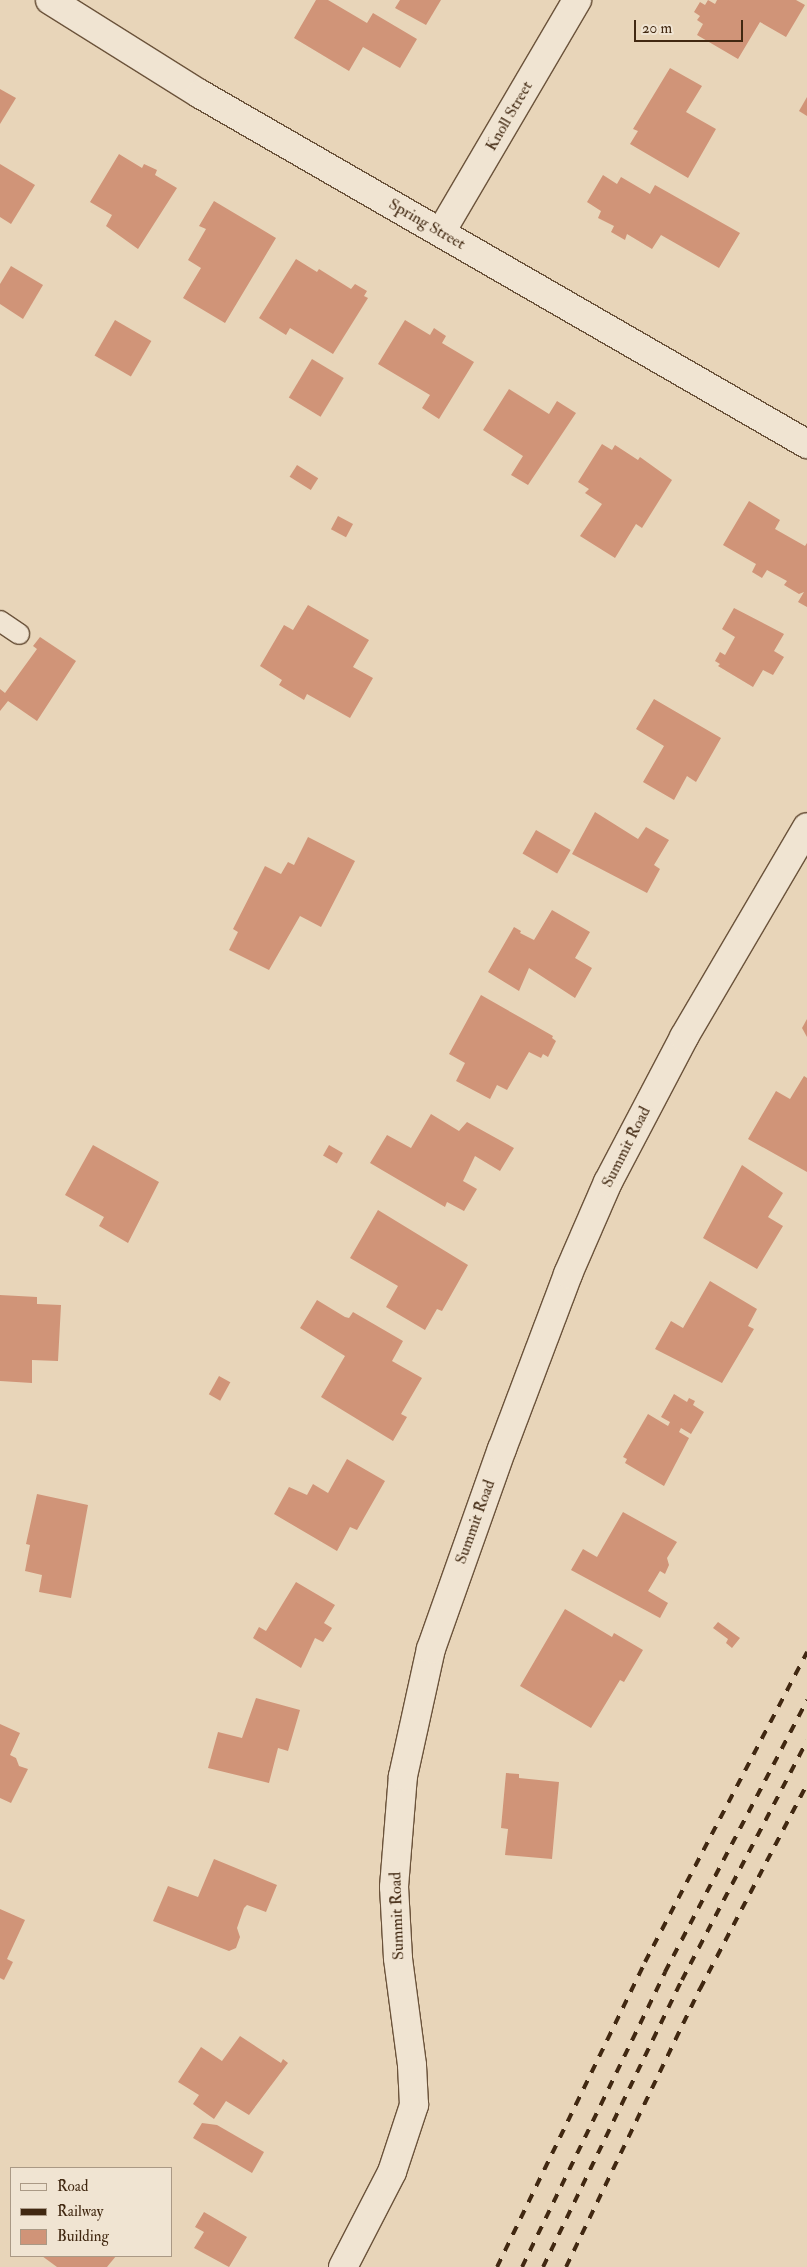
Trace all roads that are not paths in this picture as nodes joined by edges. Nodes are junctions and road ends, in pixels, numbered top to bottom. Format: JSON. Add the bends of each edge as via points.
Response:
{"nodes":[{"id":1,"x":50,"y":0,"type":"edge"},
{"id":2,"x":577,"y":0,"type":"edge"},
{"id":3,"x":441,"y":232,"type":"junction"},
{"id":4,"x":807,"y":444,"type":"edge"},
{"id":5,"x":0,"y":621,"type":"edge"},
{"id":6,"x":19,"y":634,"type":"dead end"},
{"id":7,"x":807,"y":827,"type":"edge"},
{"id":8,"x":343,"y":2267,"type":"edge"}],
"edges":[{"from":1,"to":3,"type":"street","name":"Spring Street","via":[[200,94]]},
{"from":2,"to":3,"type":"street","name":"Knoll Street"},
{"from":3,"to":4,"type":"street","name":"Spring Street"},
{"from":5,"to":6,"type":"lane"},
{"from":7,"to":8,"type":"street","name":"Summit Road","via":[[684,1037],[618,1160],[568,1274],[439,1625],[423,1679],[403,1776],[396,1854],[398,1958],[414,2105],[392,2172]]}]}
